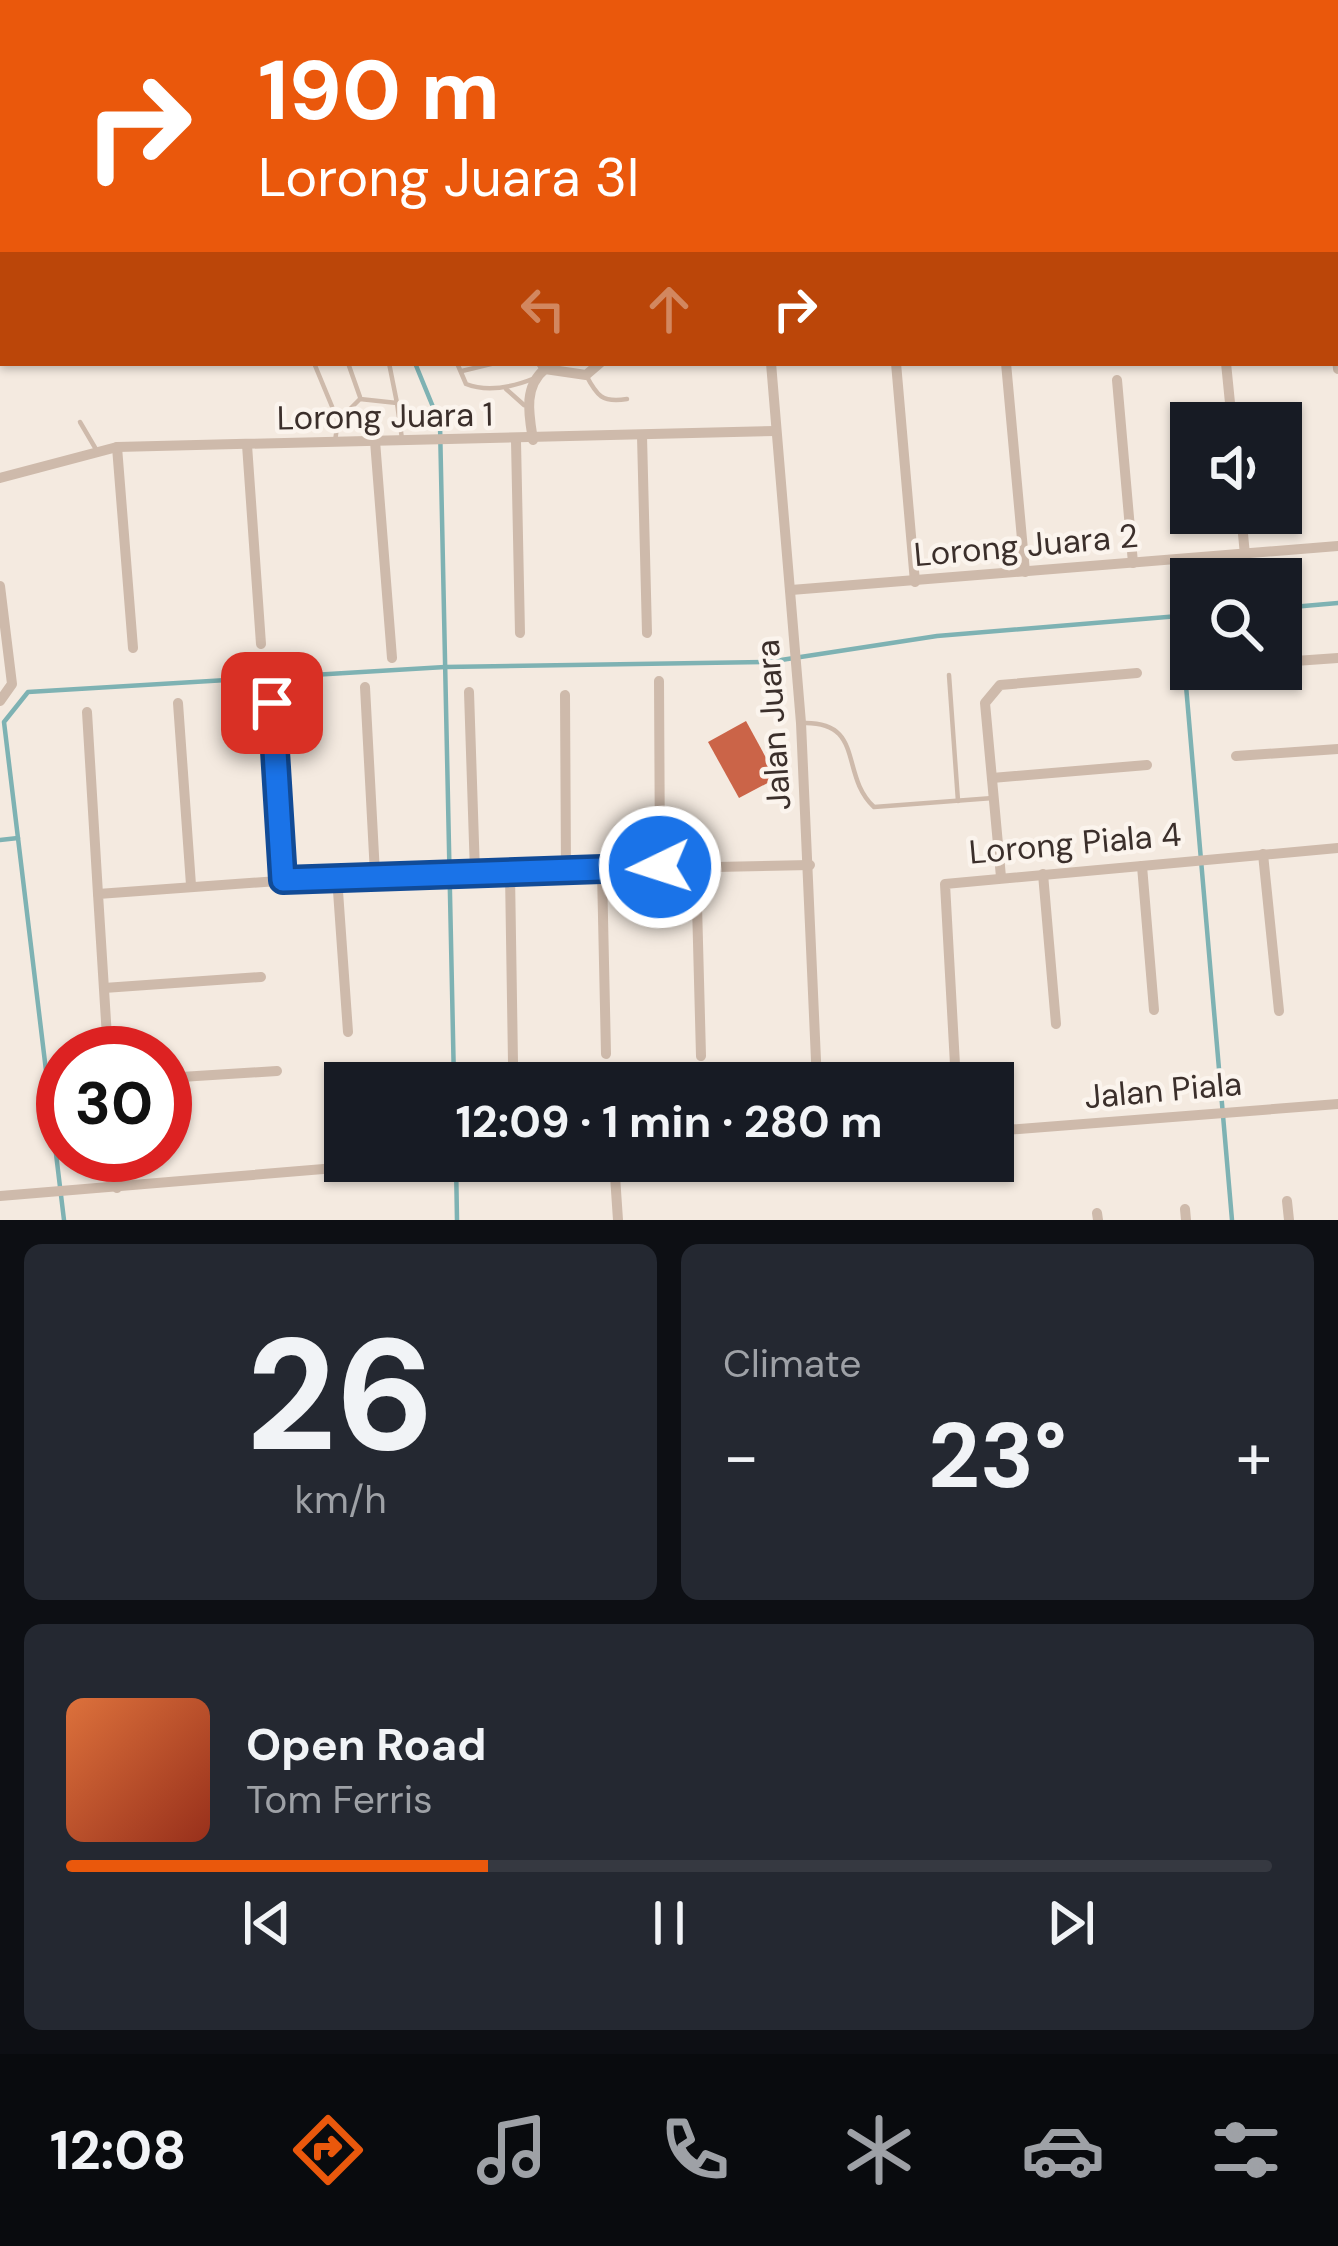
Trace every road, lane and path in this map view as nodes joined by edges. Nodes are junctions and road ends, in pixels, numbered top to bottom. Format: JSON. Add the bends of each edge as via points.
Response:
{"nodes":[{"id":1,"x":315,"y":366,"type":"edge"},
{"id":2,"x":349,"y":366,"type":"edge"},
{"id":3,"x":390,"y":366,"type":"edge"},
{"id":4,"x":459,"y":366,"type":"edge"},
{"id":5,"x":483,"y":366,"type":"edge"},
{"id":6,"x":596,"y":366,"type":"edge"},
{"id":7,"x":771,"y":366,"type":"edge"},
{"id":8,"x":896,"y":366,"type":"edge"},
{"id":9,"x":1006,"y":366,"type":"edge"},
{"id":10,"x":1226,"y":366,"type":"edge"},
{"id":11,"x":540,"y":370,"type":"edge"},
{"id":12,"x":462,"y":371,"type":"junction"},
{"id":13,"x":586,"y":375,"type":"junction"},
{"id":14,"x":1118,"y":380,"type":"dead end"},
{"id":15,"x":503,"y":388,"type":"junction"},
{"id":16,"x":360,"y":399,"type":"junction"},
{"id":17,"x":627,"y":399,"type":"dead end"},
{"id":18,"x":1230,"y":402,"type":"edge"},
{"id":19,"x":397,"y":403,"type":"junction"},
{"id":20,"x":528,"y":409,"type":"junction"},
{"id":21,"x":338,"y":421,"type":"junction"},
{"id":22,"x":80,"y":422,"type":"dead end"},
{"id":23,"x":775,"y":431,"type":"junction"},
{"id":24,"x":642,"y":436,"type":"junction"},
{"id":25,"x":402,"y":440,"type":"junction"},
{"id":26,"x":533,"y":440,"type":"junction"},
{"id":27,"x":335,"y":441,"type":"junction"},
{"id":28,"x":375,"y":441,"type":"junction"},
{"id":29,"x":516,"y":441,"type":"junction"},
{"id":30,"x":247,"y":446,"type":"junction"},
{"id":31,"x":117,"y":447,"type":"junction"},
{"id":32,"x":97,"y":451,"type":"junction"},
{"id":33,"x":0,"y":478,"type":"edge"},
{"id":34,"x":1243,"y":534,"type":"edge"},
{"id":35,"x":1338,"y":546,"type":"edge"},
{"id":36,"x":1245,"y":555,"type":"junction"},
{"id":37,"x":1133,"y":563,"type":"junction"},
{"id":38,"x":1025,"y":572,"type":"junction"},
{"id":39,"x":915,"y":582,"type":"junction"},
{"id":40,"x":0,"y":586,"type":"edge"},
{"id":41,"x":790,"y":590,"type":"junction"},
{"id":42,"x":520,"y":633,"type":"dead end"},
{"id":43,"x":647,"y":633,"type":"dead end"},
{"id":44,"x":261,"y":644,"type":"dead end"},
{"id":45,"x":133,"y":648,"type":"dead end"},
{"id":46,"x":392,"y":658,"type":"dead end"},
{"id":47,"x":1338,"y":658,"type":"edge"},
{"id":48,"x":1302,"y":661,"type":"edge"},
{"id":49,"x":1137,"y":673,"type":"dead end"},
{"id":50,"x":949,"y":675,"type":"dead end"},
{"id":51,"x":659,"y":681,"type":"dead end"},
{"id":52,"x":365,"y":687,"type":"dead end"},
{"id":53,"x":469,"y":692,"type":"dead end"},
{"id":54,"x":565,"y":695,"type":"dead end"},
{"id":55,"x":0,"y":700,"type":"edge"},
{"id":56,"x":178,"y":703,"type":"dead end"},
{"id":57,"x":272,"y":703,"type":"dead end"},
{"id":58,"x":87,"y":712,"type":"dead end"},
{"id":59,"x":801,"y":724,"type":"junction"},
{"id":60,"x":1338,"y":749,"type":"edge"},
{"id":61,"x":1236,"y":756,"type":"dead end"},
{"id":62,"x":1147,"y":765,"type":"dead end"},
{"id":63,"x":992,"y":778,"type":"junction"},
{"id":64,"x":994,"y":798,"type":"junction"},
{"id":65,"x":958,"y":801,"type":"junction"},
{"id":66,"x":1338,"y":848,"type":"edge"},
{"id":67,"x":1263,"y":854,"type":"junction"},
{"id":68,"x":810,"y":866,"type":"junction"},
{"id":69,"x":1142,"y":866,"type":"junction"},
{"id":70,"x":660,"y":867,"type":"junction"},
{"id":71,"x":696,"y":867,"type":"junction"},
{"id":72,"x":566,"y":871,"type":"junction"},
{"id":73,"x":602,"y":871,"type":"junction"},
{"id":74,"x":475,"y":873,"type":"junction"},
{"id":75,"x":375,"y":874,"type":"junction"},
{"id":76,"x":510,"y":874,"type":"junction"},
{"id":77,"x":1043,"y":874,"type":"junction"},
{"id":78,"x":337,"y":877,"type":"junction"},
{"id":79,"x":1001,"y":878,"type":"junction"},
{"id":80,"x":283,"y":880,"type":"junction"},
{"id":81,"x":191,"y":885,"type":"junction"},
{"id":82,"x":98,"y":894,"type":"junction"},
{"id":83,"x":261,"y":977,"type":"dead end"},
{"id":84,"x":104,"y":988,"type":"junction"},
{"id":85,"x":1154,"y":1010,"type":"dead end"},
{"id":86,"x":1279,"y":1011,"type":"dead end"},
{"id":87,"x":1056,"y":1024,"type":"dead end"},
{"id":88,"x":106,"y":1026,"type":"edge"},
{"id":89,"x":347,"y":1032,"type":"dead end"},
{"id":90,"x":606,"y":1054,"type":"dead end"},
{"id":91,"x":701,"y":1056,"type":"dead end"},
{"id":92,"x":513,"y":1062,"type":"edge"},
{"id":93,"x":816,"y":1062,"type":"edge"},
{"id":94,"x":954,"y":1062,"type":"edge"},
{"id":95,"x":278,"y":1071,"type":"dead end"},
{"id":96,"x":192,"y":1076,"type":"edge"},
{"id":97,"x":1338,"y":1104,"type":"edge"},
{"id":98,"x":1014,"y":1129,"type":"edge"},
{"id":99,"x":324,"y":1170,"type":"edge"},
{"id":100,"x":117,"y":1182,"type":"edge"},
{"id":101,"x":615,"y":1182,"type":"edge"},
{"id":102,"x":117,"y":1188,"type":"junction"},
{"id":103,"x":0,"y":1196,"type":"edge"},
{"id":104,"x":1287,"y":1201,"type":"dead end"},
{"id":105,"x":618,"y":1220,"type":"edge"},
{"id":106,"x":1288,"y":1220,"type":"edge"}],
"edges":[{"from":1,"to":21,"type":"lane"},
{"from":2,"to":16,"type":"lane"},
{"from":3,"to":19,"type":"lane"},
{"from":4,"to":12,"type":"lane"},
{"from":5,"to":12,"type":"lane"},
{"from":6,"to":13,"type":"street"},
{"from":7,"to":23,"type":"street","name":"Jalan Juara"},
{"from":8,"to":39,"type":"street"},
{"from":9,"to":38,"type":"street"},
{"from":10,"to":18,"type":"street"},
{"from":11,"to":13,"type":"street"},
{"from":11,"to":15,"type":"lane"},
{"from":11,"to":20,"type":"street"},
{"from":12,"to":15,"type":"lane","via":[[470,386]]},
{"from":13,"to":17,"type":"lane","via":[[597,396]]},
{"from":14,"to":37,"type":"street"},
{"from":15,"to":20,"type":"lane"},
{"from":16,"to":19,"type":"lane"},
{"from":16,"to":21,"type":"lane"},
{"from":19,"to":25,"type":"lane"},
{"from":20,"to":26,"type":"street"},
{"from":21,"to":27,"type":"lane"},
{"from":22,"to":32,"type":"lane"},
{"from":23,"to":24,"type":"street","name":"Lorong Juara 1"},
{"from":23,"to":41,"type":"street","name":"Jalan Juara"},
{"from":24,"to":26,"type":"street","name":"Lorong Juara 1"},
{"from":24,"to":43,"type":"street"},
{"from":25,"to":28,"type":"street","name":"Lorong Juara 1"},
{"from":25,"to":29,"type":"street","name":"Lorong Juara 1"},
{"from":26,"to":29,"type":"street","name":"Lorong Juara 1"},
{"from":27,"to":28,"type":"street","name":"Lorong Juara 1"},
{"from":27,"to":30,"type":"street","name":"Lorong Juara 1"},
{"from":28,"to":46,"type":"street"},
{"from":29,"to":42,"type":"street"},
{"from":30,"to":31,"type":"street","name":"Lorong Juara 1"},
{"from":30,"to":44,"type":"street"},
{"from":31,"to":32,"type":"street","name":"Lorong Juara 1"},
{"from":31,"to":45,"type":"street"},
{"from":32,"to":33,"type":"street","name":"Lorong Juara 1"},
{"from":34,"to":36,"type":"street"},
{"from":35,"to":36,"type":"street","name":"Lorong Juara 2"},
{"from":36,"to":37,"type":"street","name":"Lorong Juara 2"},
{"from":37,"to":38,"type":"street","name":"Lorong Juara 2"},
{"from":38,"to":39,"type":"street","name":"Lorong Juara 2"},
{"from":39,"to":41,"type":"street","name":"Lorong Juara 2"},
{"from":40,"to":55,"type":"street","via":[[12,672]]},
{"from":41,"to":59,"type":"street","name":"Jalan Juara"},
{"from":47,"to":48,"type":"street"},
{"from":49,"to":63,"type":"street","via":[[990,692]]},
{"from":50,"to":65,"type":"lane"},
{"from":51,"to":70,"type":"street"},
{"from":52,"to":75,"type":"street"},
{"from":53,"to":74,"type":"street"},
{"from":54,"to":72,"type":"street"},
{"from":56,"to":81,"type":"street"},
{"from":57,"to":80,"type":"street"},
{"from":58,"to":82,"type":"street"},
{"from":59,"to":65,"type":"lane","via":[[824,722],[840,732],[874,807]]},
{"from":59,"to":68,"type":"street","name":"Jalan Juara"},
{"from":60,"to":61,"type":"street"},
{"from":62,"to":63,"type":"street"},
{"from":63,"to":64,"type":"street"},
{"from":64,"to":65,"type":"lane"},
{"from":64,"to":79,"type":"street"},
{"from":66,"to":67,"type":"street","name":"Lorong Piala 4"},
{"from":67,"to":69,"type":"street","name":"Lorong Piala 4"},
{"from":67,"to":86,"type":"street"},
{"from":68,"to":71,"type":"street"},
{"from":68,"to":93,"type":"street","name":"Jalan Juara"},
{"from":69,"to":77,"type":"street","name":"Lorong Piala 4"},
{"from":69,"to":85,"type":"street"},
{"from":70,"to":71,"type":"street"},
{"from":70,"to":73,"type":"street"},
{"from":71,"to":91,"type":"street"},
{"from":72,"to":73,"type":"street"},
{"from":72,"to":76,"type":"street"},
{"from":73,"to":90,"type":"street"},
{"from":74,"to":75,"type":"street"},
{"from":74,"to":76,"type":"street"},
{"from":75,"to":78,"type":"street"},
{"from":76,"to":92,"type":"street"},
{"from":77,"to":79,"type":"street","name":"Lorong Piala 4"},
{"from":77,"to":87,"type":"street"},
{"from":78,"to":80,"type":"street"},
{"from":78,"to":89,"type":"street"},
{"from":79,"to":94,"type":"street","name":"Lorong Piala 4","via":[[955,879],[942,892]]},
{"from":80,"to":81,"type":"street"},
{"from":81,"to":82,"type":"street"},
{"from":82,"to":84,"type":"street"},
{"from":83,"to":84,"type":"street"},
{"from":84,"to":88,"type":"street"},
{"from":95,"to":96,"type":"street"},
{"from":97,"to":98,"type":"street","name":"Jalan Piala"},
{"from":99,"to":102,"type":"street"},
{"from":100,"to":102,"type":"street"},
{"from":101,"to":105,"type":"street"},
{"from":102,"to":103,"type":"street"},
{"from":104,"to":106,"type":"street"}]}
